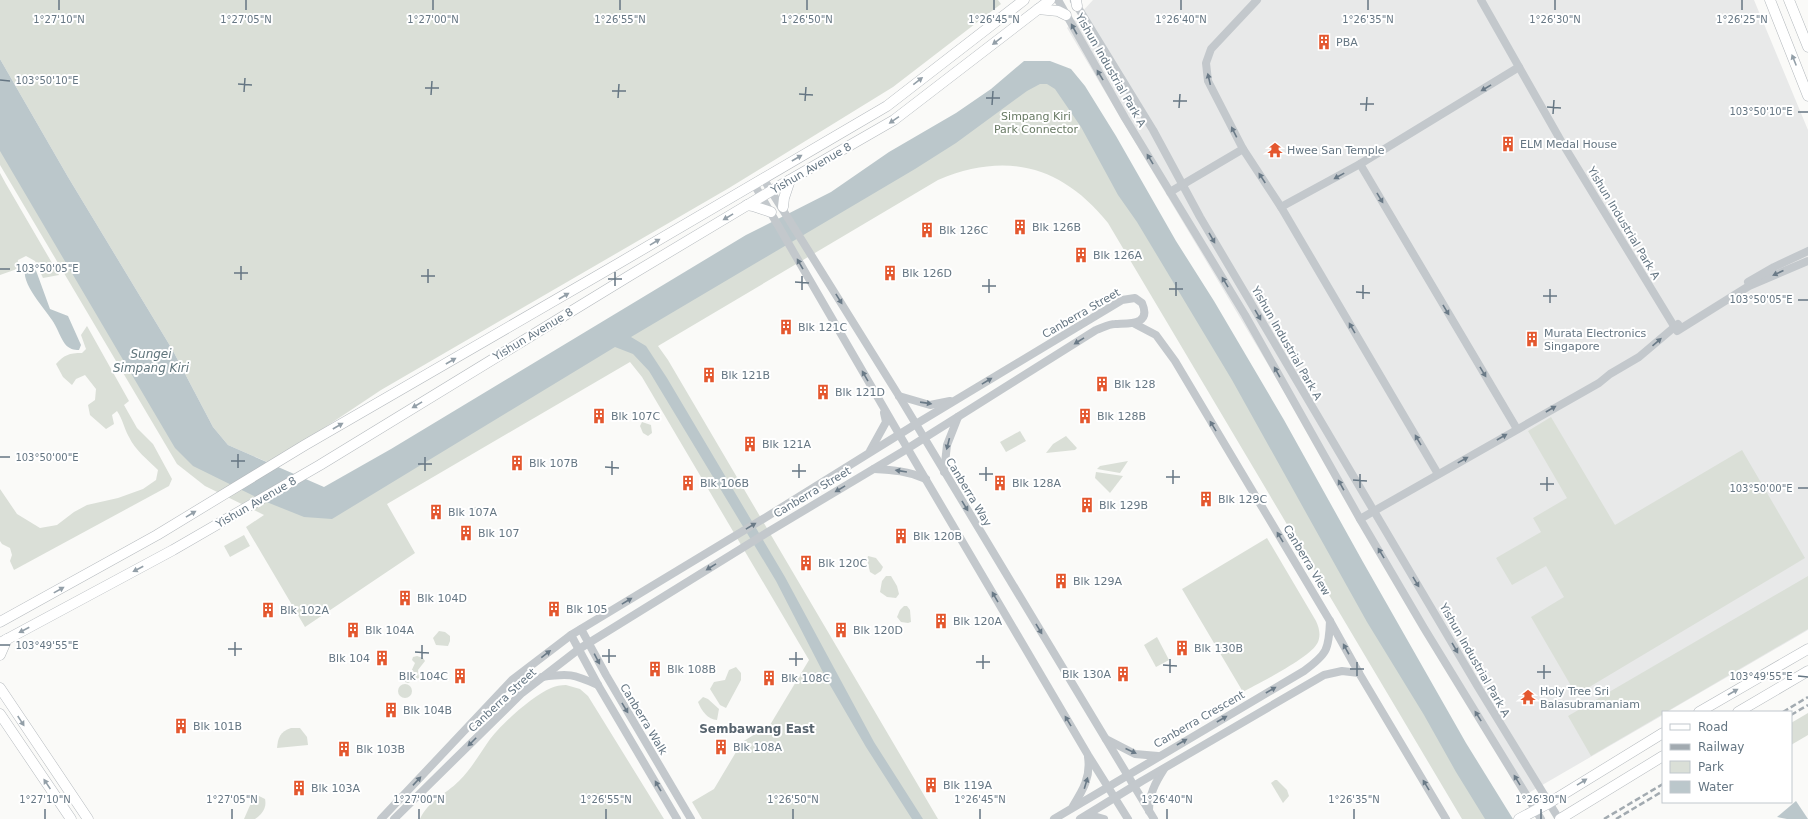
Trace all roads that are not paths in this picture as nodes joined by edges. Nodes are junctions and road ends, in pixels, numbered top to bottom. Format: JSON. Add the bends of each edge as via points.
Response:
{"nodes":[{"id":1,"x":1024,"y":0,"type":"edge"},
{"id":2,"x":1050,"y":0,"type":"edge"},
{"id":3,"x":1058,"y":0,"type":"edge"},
{"id":4,"x":1256,"y":0,"type":"edge"},
{"id":5,"x":1481,"y":0,"type":"edge"},
{"id":6,"x":1770,"y":0,"type":"edge"},
{"id":7,"x":1789,"y":0,"type":"edge"},
{"id":8,"x":1075,"y":2,"type":"edge"},
{"id":9,"x":1038,"y":9,"type":"junction"},
{"id":10,"x":1066,"y":15,"type":"junction"},
{"id":11,"x":1808,"y":47,"type":"edge"},
{"id":12,"x":1520,"y":67,"type":"junction"},
{"id":13,"x":1808,"y":96,"type":"edge"},
{"id":14,"x":1243,"y":149,"type":"junction"},
{"id":15,"x":1360,"y":164,"type":"junction"},
{"id":16,"x":764,"y":178,"type":"junction"},
{"id":17,"x":790,"y":180,"type":"junction"},
{"id":18,"x":754,"y":184,"type":"junction"},
{"id":19,"x":1182,"y":185,"type":"junction"},
{"id":20,"x":772,"y":191,"type":"junction"},
{"id":21,"x":1170,"y":192,"type":"junction"},
{"id":22,"x":762,"y":197,"type":"junction"},
{"id":23,"x":747,"y":206,"type":"junction"},
{"id":24,"x":1281,"y":207,"type":"junction"},
{"id":25,"x":783,"y":208,"type":"junction"},
{"id":26,"x":771,"y":213,"type":"junction"},
{"id":27,"x":1808,"y":251,"type":"edge"},
{"id":28,"x":1808,"y":261,"type":"edge"},
{"id":29,"x":1134,"y":324,"type":"junction"},
{"id":30,"x":1676,"y":329,"type":"junction"},
{"id":31,"x":898,"y":396,"type":"junction"},
{"id":32,"x":954,"y":401,"type":"junction"},
{"id":33,"x":883,"y":407,"type":"junction"},
{"id":34,"x":958,"y":417,"type":"junction"},
{"id":35,"x":916,"y":424,"type":"junction"},
{"id":36,"x":1518,"y":429,"type":"junction"},
{"id":37,"x":899,"y":434,"type":"junction"},
{"id":38,"x":924,"y":439,"type":"junction"},
{"id":39,"x":907,"y":449,"type":"junction"},
{"id":40,"x":868,"y":453,"type":"junction"},
{"id":41,"x":874,"y":469,"type":"junction"},
{"id":42,"x":944,"y":473,"type":"junction"},
{"id":43,"x":1438,"y":474,"type":"junction"},
{"id":44,"x":926,"y":479,"type":"junction"},
{"id":45,"x":1374,"y":511,"type":"junction"},
{"id":46,"x":1360,"y":519,"type":"junction"},
{"id":47,"x":1330,"y":621,"type":"junction"},
{"id":48,"x":0,"y":622,"type":"edge"},
{"id":49,"x":581,"y":629,"type":"junction"},
{"id":50,"x":571,"y":635,"type":"junction"},
{"id":51,"x":4,"y":641,"type":"edge"},
{"id":52,"x":589,"y":644,"type":"junction"},
{"id":53,"x":579,"y":649,"type":"junction"},
{"id":54,"x":1808,"y":649,"type":"edge"},
{"id":55,"x":0,"y":654,"type":"edge"},
{"id":56,"x":1808,"y":671,"type":"edge"},
{"id":57,"x":1359,"y":673,"type":"junction"},
{"id":58,"x":541,"y":677,"type":"junction"},
{"id":59,"x":598,"y":685,"type":"junction"},
{"id":60,"x":0,"y":688,"type":"edge"},
{"id":61,"x":1240,"y":708,"type":"junction"},
{"id":62,"x":1701,"y":711,"type":"edge"},
{"id":63,"x":1740,"y":711,"type":"edge"},
{"id":64,"x":0,"y":714,"type":"edge"},
{"id":65,"x":1251,"y":717,"type":"junction"},
{"id":66,"x":1662,"y":734,"type":"edge"},
{"id":67,"x":1106,"y":739,"type":"junction"},
{"id":68,"x":1088,"y":755,"type":"junction"},
{"id":69,"x":1158,"y":756,"type":"junction"},
{"id":70,"x":1662,"y":757,"type":"edge"},
{"id":71,"x":1164,"y":768,"type":"junction"},
{"id":72,"x":1127,"y":776,"type":"junction"},
{"id":73,"x":1133,"y":786,"type":"junction"},
{"id":74,"x":1108,"y":787,"type":"junction"},
{"id":75,"x":1115,"y":797,"type":"junction"},
{"id":76,"x":1549,"y":803,"type":"junction"},
{"id":77,"x":79,"y":807,"type":"junction"},
{"id":78,"x":1072,"y":808,"type":"junction"},
{"id":79,"x":1149,"y":811,"type":"junction"},
{"id":80,"x":1533,"y":811,"type":"junction"},
{"id":81,"x":69,"y":818,"type":"edge"},
{"id":82,"x":1081,"y":818,"type":"edge"},
{"id":83,"x":88,"y":819,"type":"edge"},
{"id":84,"x":381,"y":819,"type":"edge"},
{"id":85,"x":394,"y":819,"type":"edge"},
{"id":86,"x":677,"y":819,"type":"edge"},
{"id":87,"x":691,"y":819,"type":"edge"},
{"id":88,"x":1054,"y":819,"type":"edge"},
{"id":89,"x":1104,"y":819,"type":"edge"},
{"id":90,"x":1128,"y":819,"type":"edge"},
{"id":91,"x":1154,"y":819,"type":"edge"},
{"id":92,"x":1446,"y":819,"type":"edge"},
{"id":93,"x":1519,"y":819,"type":"edge"},
{"id":94,"x":1541,"y":819,"type":"edge"},
{"id":95,"x":1559,"y":819,"type":"edge"}],
"edges":[{"from":16,"to":1,"type":"main road","name":"Yishun Avenue 8","one_way":true,"via":[[887,106]]},
{"from":2,"to":9,"type":"main road","name":"Yishun Avenue 8"},
{"from":3,"to":10,"type":"street","name":"Yishun Industrial Park A"},
{"from":14,"to":4,"type":"street","one_way":true,"via":[[1208,81],[1206,63],[1211,49]]},
{"from":5,"to":12,"type":"street","name":"Yishun Industrial Park A"},
{"from":13,"to":6,"type":"main road","one_way":true},
{"from":7,"to":11,"type":"main road"},
{"from":8,"to":19,"type":"street","name":"Yishun Industrial Park A","via":[[1153,130]]},
{"from":9,"to":10,"type":"main road","via":[[1058,11]]},
{"from":9,"to":17,"type":"main road","name":"Yishun Avenue 8","one_way":true,"via":[[894,120]]},
{"from":21,"to":10,"type":"street","name":"Yishun Industrial Park A","one_way":true},
{"from":12,"to":15,"type":"street","one_way":true},
{"from":12,"to":30,"type":"street","name":"Yishun Industrial Park A"},
{"from":14,"to":19,"type":"street"},
{"from":24,"to":14,"type":"street","one_way":true},
{"from":15,"to":24,"type":"street","one_way":true},
{"from":15,"to":36,"type":"street","one_way":true},
{"from":16,"to":18,"type":"main road","name":"Yishun Avenue 8"},
{"from":16,"to":20,"type":"street","name":"Canberra Way"},
{"from":17,"to":20,"type":"main road","name":"Yishun Avenue 8"},
{"from":17,"to":25,"type":"main road"},
{"from":18,"to":22,"type":"street"},
{"from":48,"to":18,"type":"main road","name":"Yishun Avenue 8","one_way":true,"via":[[157,535],[305,445]]},
{"from":19,"to":21,"type":"street"},
{"from":19,"to":45,"type":"street","name":"Yishun Industrial Park A","one_way":true},
{"from":20,"to":22,"type":"main road","name":"Yishun Avenue 8"},
{"from":20,"to":25,"type":"street","name":"Canberra Way"},
{"from":46,"to":21,"type":"street","name":"Yishun Industrial Park A","one_way":true,"via":[[1245,315]]},
{"from":22,"to":23,"type":"main road","name":"Yishun Avenue 8"},
{"from":22,"to":26,"type":"street"},
{"from":23,"to":26,"type":"main road","via":[[758,207]]},
{"from":23,"to":51,"type":"main road","name":"Yishun Avenue 8","one_way":true,"via":[[320,464],[173,550]]},
{"from":43,"to":24,"type":"street","one_way":true},
{"from":25,"to":31,"type":"street","name":"Canberra Way","one_way":true},
{"from":33,"to":26,"type":"street","one_way":true},
{"from":27,"to":30,"type":"street","via":[[1765,272]]},
{"from":28,"to":30,"type":"street","one_way":true,"via":[[1749,286]]},
{"from":32,"to":29,"type":"street","name":"Canberra Street","one_way":true,"via":[[1122,300],[1135,298],[1142,303],[1144,313],[1140,321]]},
{"from":29,"to":34,"type":"street","name":"Canberra Street","one_way":true,"via":[[1113,324],[1096,330]]},
{"from":47,"to":29,"type":"street","name":"Canberra View","one_way":true,"via":[[1175,361],[1156,335]]},
{"from":36,"to":30,"type":"street","one_way":true,"via":[[1598,383]]},
{"from":31,"to":32,"type":"street","one_way":true,"via":[[930,405]]},
{"from":31,"to":35,"type":"street","name":"Canberra Way"},
{"from":32,"to":35,"type":"street","name":"Canberra Street"},
{"from":33,"to":37,"type":"street"},
{"from":33,"to":40,"type":"street","via":[[886,422]]},
{"from":34,"to":38,"type":"street","name":"Canberra Street"},
{"from":34,"to":42,"type":"street","one_way":true,"via":[[947,445]]},
{"from":35,"to":37,"type":"street","name":"Canberra Street"},
{"from":35,"to":38,"type":"street","name":"Canberra Way"},
{"from":43,"to":36,"type":"street","one_way":true},
{"from":37,"to":39,"type":"street"},
{"from":37,"to":40,"type":"street","name":"Canberra Street"},
{"from":38,"to":39,"type":"street","name":"Canberra Street"},
{"from":38,"to":42,"type":"street","name":"Canberra Way"},
{"from":39,"to":41,"type":"street","name":"Canberra Street"},
{"from":39,"to":44,"type":"street"},
{"from":49,"to":40,"type":"street","name":"Canberra Street","one_way":true},
{"from":44,"to":41,"type":"street","one_way":true,"via":[[911,472]]},
{"from":41,"to":52,"type":"street","name":"Canberra Street","one_way":true,"via":[[744,546]]},
{"from":42,"to":67,"type":"street","name":"Canberra Way","one_way":true},
{"from":43,"to":45,"type":"street"},
{"from":68,"to":44,"type":"street","one_way":true},
{"from":45,"to":46,"type":"street"},
{"from":45,"to":76,"type":"street","name":"Yishun Industrial Park A","one_way":true},
{"from":80,"to":46,"type":"street","name":"Yishun Industrial Park A","one_way":true},
{"from":57,"to":47,"type":"street","name":"Canberra View","one_way":true},
{"from":61,"to":47,"type":"street","name":"Canberra Crescent","one_way":true,"via":[[1320,660],[1330,642]]},
{"from":49,"to":50,"type":"street","name":"Canberra Street"},
{"from":49,"to":52,"type":"street","name":"Canberra Walk"},
{"from":50,"to":53,"type":"street","name":"Canberra Walk"},
{"from":84,"to":50,"type":"street","name":"Canberra Street","one_way":true,"via":[[512,680]]},
{"from":51,"to":55,"type":"main road"},
{"from":52,"to":53,"type":"street","name":"Canberra Street"},
{"from":52,"to":87,"type":"street","name":"Canberra Walk","one_way":true},
{"from":53,"to":58,"type":"street","name":"Canberra Street"},
{"from":53,"to":59,"type":"street","name":"Canberra Walk"},
{"from":62,"to":54,"type":"main road","one_way":true},
{"from":56,"to":63,"type":"main road"},
{"from":57,"to":65,"type":"street","via":[[1342,671],[1324,675]]},
{"from":92,"to":57,"type":"street","name":"Canberra View","one_way":true},
{"from":58,"to":59,"type":"street","via":[[566,674]]},
{"from":58,"to":85,"type":"street","name":"Canberra Street","one_way":true},
{"from":86,"to":59,"type":"street","name":"Canberra Walk","one_way":true},
{"from":60,"to":77,"type":"main road","one_way":true},
{"from":61,"to":65,"type":"street","via":[[1248,711]]},
{"from":69,"to":61,"type":"street","name":"Canberra Crescent","one_way":true},
{"from":81,"to":64,"type":"main road","one_way":true},
{"from":65,"to":71,"type":"street"},
{"from":76,"to":66,"type":"main road","one_way":true},
{"from":67,"to":69,"type":"street","one_way":true,"via":[[1135,754]]},
{"from":67,"to":72,"type":"street","name":"Canberra Way"},
{"from":68,"to":74,"type":"street"},
{"from":78,"to":68,"type":"street","one_way":true,"via":[[1085,788]]},
{"from":69,"to":72,"type":"street","name":"Canberra Crescent"},
{"from":70,"to":95,"type":"main road"},
{"from":71,"to":73,"type":"street"},
{"from":71,"to":79,"type":"street","via":[[1149,798]]},
{"from":72,"to":73,"type":"street","name":"Canberra Way"},
{"from":72,"to":74,"type":"street","name":"Canberra Crescent"},
{"from":73,"to":75,"type":"street"},
{"from":73,"to":79,"type":"street","name":"Canberra Way"},
{"from":74,"to":75,"type":"street"},
{"from":74,"to":78,"type":"street","name":"Canberra Crescent"},
{"from":75,"to":82,"type":"street"},
{"from":75,"to":90,"type":"street"},
{"from":76,"to":80,"type":"main road"},
{"from":76,"to":95,"type":"street","name":"Yishun Industrial Park A"},
{"from":77,"to":81,"type":"street"},
{"from":77,"to":83,"type":"main road"},
{"from":78,"to":88,"type":"street","name":"Canberra Crescent"},
{"from":79,"to":91,"type":"street","name":"Canberra Way"},
{"from":80,"to":93,"type":"main road"},
{"from":80,"to":94,"type":"street","name":"Yishun Industrial Park A"},
{"from":82,"to":89,"type":"street"}]}
